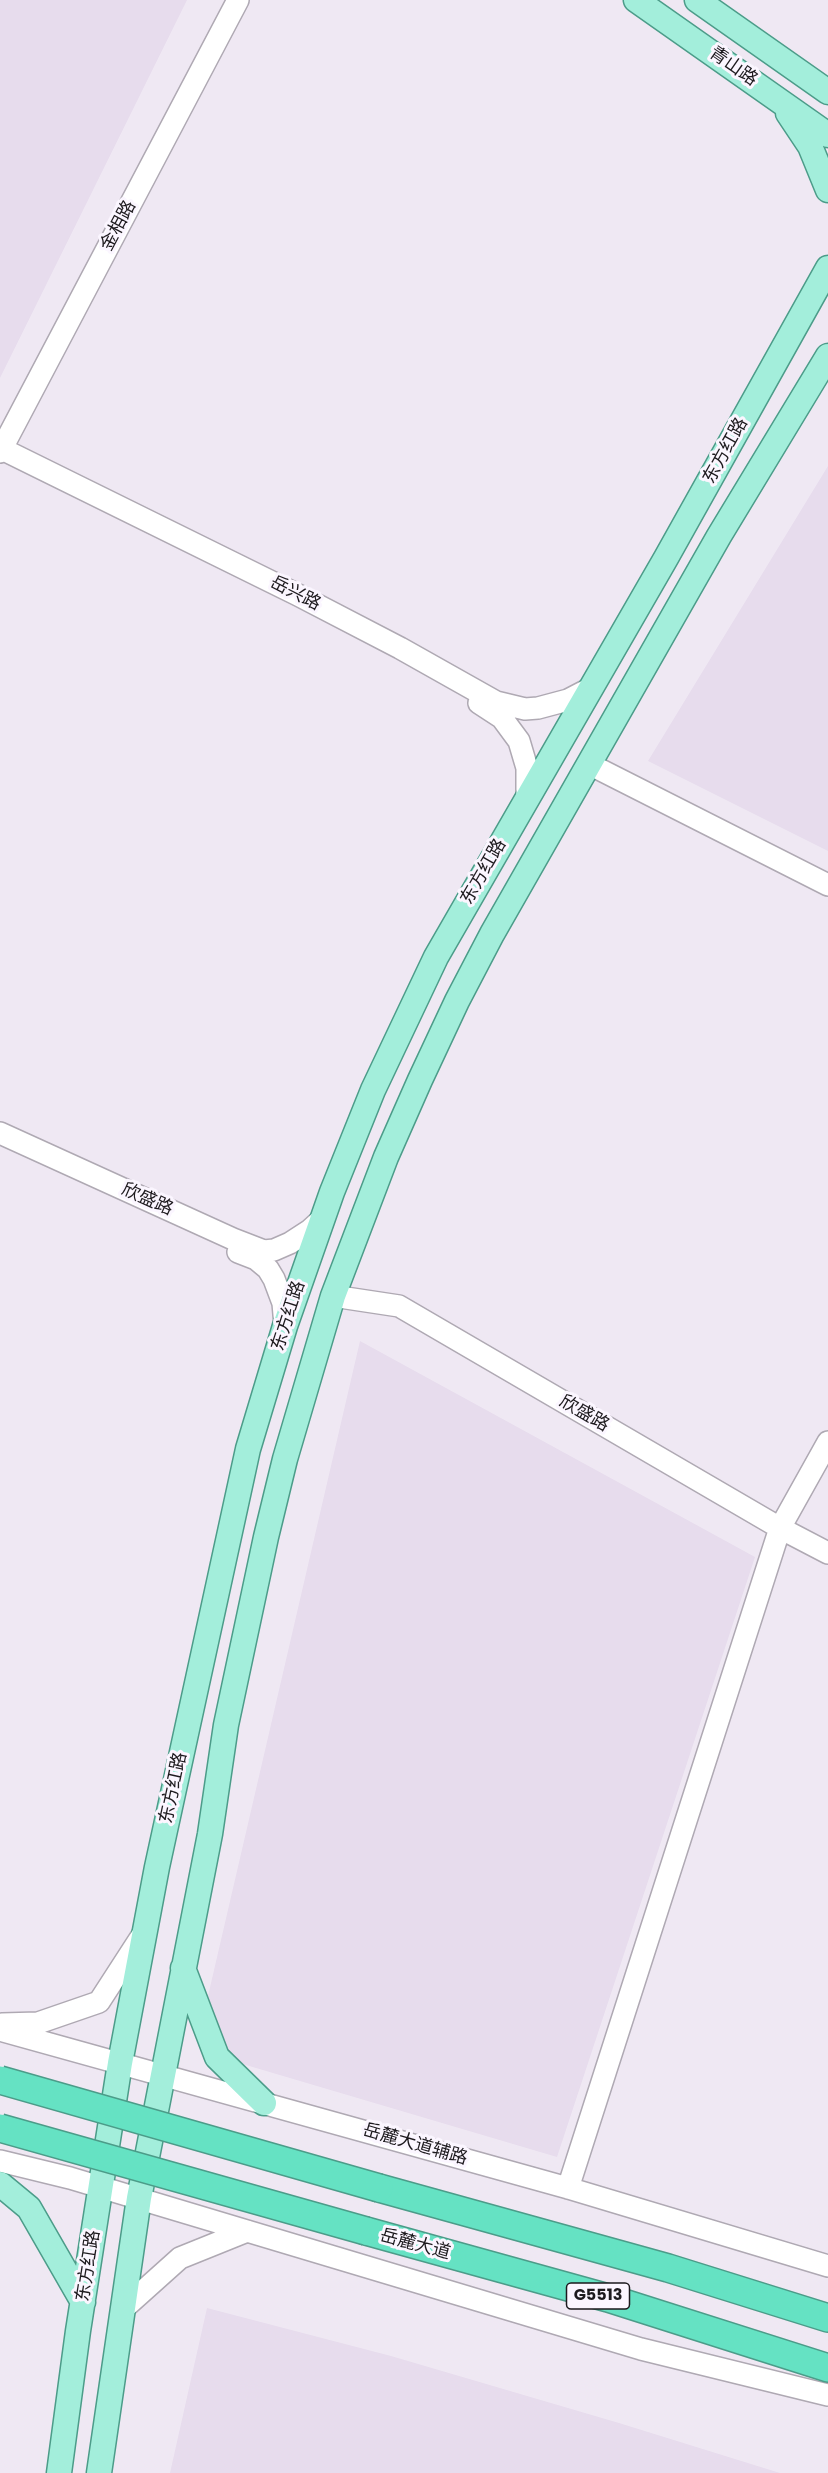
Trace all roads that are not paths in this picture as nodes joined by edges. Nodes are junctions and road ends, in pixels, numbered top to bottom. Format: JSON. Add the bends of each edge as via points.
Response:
{"nodes":[{"id":1,"x":227,"y":0,"type":"edge"},
{"id":2,"x":238,"y":0,"type":"edge"},
{"id":3,"x":636,"y":0,"type":"edge"},
{"id":4,"x":697,"y":0,"type":"edge"},
{"id":5,"x":781,"y":58,"type":"junction"},
{"id":6,"x":828,"y":70,"type":"edge"},
{"id":7,"x":828,"y":92,"type":"edge"},
{"id":8,"x":771,"y":93,"type":"junction"},
{"id":9,"x":828,"y":135,"type":"edge"},
{"id":10,"x":828,"y":190,"type":"edge"},
{"id":11,"x":828,"y":268,"type":"edge"},
{"id":12,"x":828,"y":356,"type":"edge"},
{"id":13,"x":0,"y":448,"type":"edge"},
{"id":14,"x":591,"y":688,"type":"junction"},
{"id":15,"x":589,"y":764,"type":"junction"},
{"id":16,"x":527,"y":797,"type":"junction"},
{"id":17,"x":828,"y":885,"type":"edge"},
{"id":18,"x":0,"y":1133,"type":"edge"},
{"id":19,"x":0,"y":1143,"type":"edge"},
{"id":20,"x":323,"y":1218,"type":"junction"},
{"id":21,"x":333,"y":1296,"type":"junction"},
{"id":22,"x":285,"y":1326,"type":"junction"},
{"id":23,"x":828,"y":1442,"type":"edge"},
{"id":24,"x":780,"y":1528,"type":"junction"},
{"id":25,"x":828,"y":1553,"type":"edge"},
{"id":26,"x":145,"y":1931,"type":"junction"},
{"id":27,"x":183,"y":1968,"type":"junction"},
{"id":28,"x":0,"y":2024,"type":"edge"},
{"id":29,"x":0,"y":2030,"type":"edge"},
{"id":30,"x":120,"y":2063,"type":"junction"},
{"id":31,"x":162,"y":2075,"type":"junction"},
{"id":32,"x":0,"y":2080,"type":"edge"},
{"id":33,"x":264,"y":2103,"type":"junction"},
{"id":34,"x":0,"y":2128,"type":"edge"},
{"id":35,"x":0,"y":2161,"type":"edge"},
{"id":36,"x":0,"y":2184,"type":"edge"},
{"id":37,"x":101,"y":2187,"type":"junction"},
{"id":38,"x":568,"y":2188,"type":"junction"},
{"id":39,"x":139,"y":2198,"type":"junction"},
{"id":40,"x":247,"y":2231,"type":"junction"},
{"id":41,"x":828,"y":2266,"type":"edge"},
{"id":42,"x":83,"y":2302,"type":"junction"},
{"id":43,"x":122,"y":2310,"type":"junction"},
{"id":44,"x":828,"y":2318,"type":"edge"},
{"id":45,"x":828,"y":2368,"type":"edge"},
{"id":46,"x":828,"y":2395,"type":"edge"},
{"id":47,"x":59,"y":2473,"type":"edge"},
{"id":48,"x":99,"y":2473,"type":"edge"}],
"edges":[{"from":1,"to":13,"type":"street","name":"金相路"},
{"from":2,"to":13,"type":"street","name":"金相路"},
{"from":3,"to":8,"type":"main road","name":"青山路"},
{"from":4,"to":5,"type":"main road","name":"青山路"},
{"from":5,"to":6,"type":"main road"},
{"from":5,"to":7,"type":"main road","name":"青山路"},
{"from":8,"to":9,"type":"main road","name":"青山路"},
{"from":8,"to":10,"type":"main road","via":[[800,128]]},
{"from":11,"to":14,"type":"main road","name":"东方红路"},
{"from":12,"to":15,"type":"main road","name":"东方红路","via":[[719,536]]},
{"from":13,"to":14,"type":"street","name":"岳兴路","via":[[328,611],[496,702],[538,708],[568,700]]},
{"from":13,"to":16,"type":"street","name":"岳兴路","via":[[492,710],[511,728],[522,747]]},
{"from":14,"to":16,"type":"main road","name":"东方红路"},
{"from":15,"to":17,"type":"street"},
{"from":15,"to":21,"type":"main road","name":"东方红路","via":[[457,1001],[386,1156]]},
{"from":16,"to":20,"type":"main road","name":"东方红路","via":[[411,1008],[368,1101]]},
{"from":18,"to":20,"type":"street","name":"欣盛路","via":[[264,1251],[282,1247]]},
{"from":19,"to":22,"type":"street","name":"欣盛路","via":[[256,1259],[268,1269],[280,1291]]},
{"from":20,"to":22,"type":"main road","name":"东方红路"},
{"from":21,"to":24,"type":"street","name":"欣盛路","via":[[399,1306]]},
{"from":21,"to":27,"type":"main road","name":"东方红路","via":[[304,1388],[266,1537],[226,1725],[210,1834]]},
{"from":22,"to":26,"type":"main road","name":"东方红路","via":[[248,1449],[221,1565]]},
{"from":23,"to":24,"type":"street"},
{"from":24,"to":25,"type":"street","name":"欣盛路"},
{"from":24,"to":38,"type":"street"},
{"from":26,"to":28,"type":"street","via":[[99,2002],[38,2023]]},
{"from":26,"to":30,"type":"main road","name":"东方红路"},
{"from":27,"to":31,"type":"main road","name":"东方红路"},
{"from":27,"to":33,"type":"main road","via":[[217,2057]]},
{"from":29,"to":30,"type":"street","name":"岳麓大道辅路"},
{"from":30,"to":31,"type":"street","name":"岳麓大道辅路"},
{"from":30,"to":37,"type":"main road","name":"东方红路"},
{"from":31,"to":33,"type":"street","name":"岳麓大道辅路"},
{"from":31,"to":39,"type":"main road","name":"东方红路"},
{"from":32,"to":44,"type":"highway","number":"G5513","bridge":true,"via":[[668,2268]]},
{"from":33,"to":38,"type":"street","name":"岳麓大道辅路"},
{"from":34,"to":45,"type":"highway","name":"岳麓大道","number":"G5513","bridge":true,"via":[[608,2298]]},
{"from":35,"to":37,"type":"street"},
{"from":36,"to":42,"type":"main road","via":[[29,2208]]},
{"from":37,"to":39,"type":"street"},
{"from":37,"to":42,"type":"main road","name":"东方红路"},
{"from":38,"to":41,"type":"street","name":"岳麓大道辅路"},
{"from":39,"to":40,"type":"street"},
{"from":39,"to":43,"type":"main road","name":"东方红路"},
{"from":40,"to":43,"type":"street","via":[[180,2258]]},
{"from":40,"to":46,"type":"street","via":[[641,2349]]},
{"from":42,"to":47,"type":"main road","name":"东方红路"},
{"from":43,"to":48,"type":"main road","name":"东方红路"}]}
